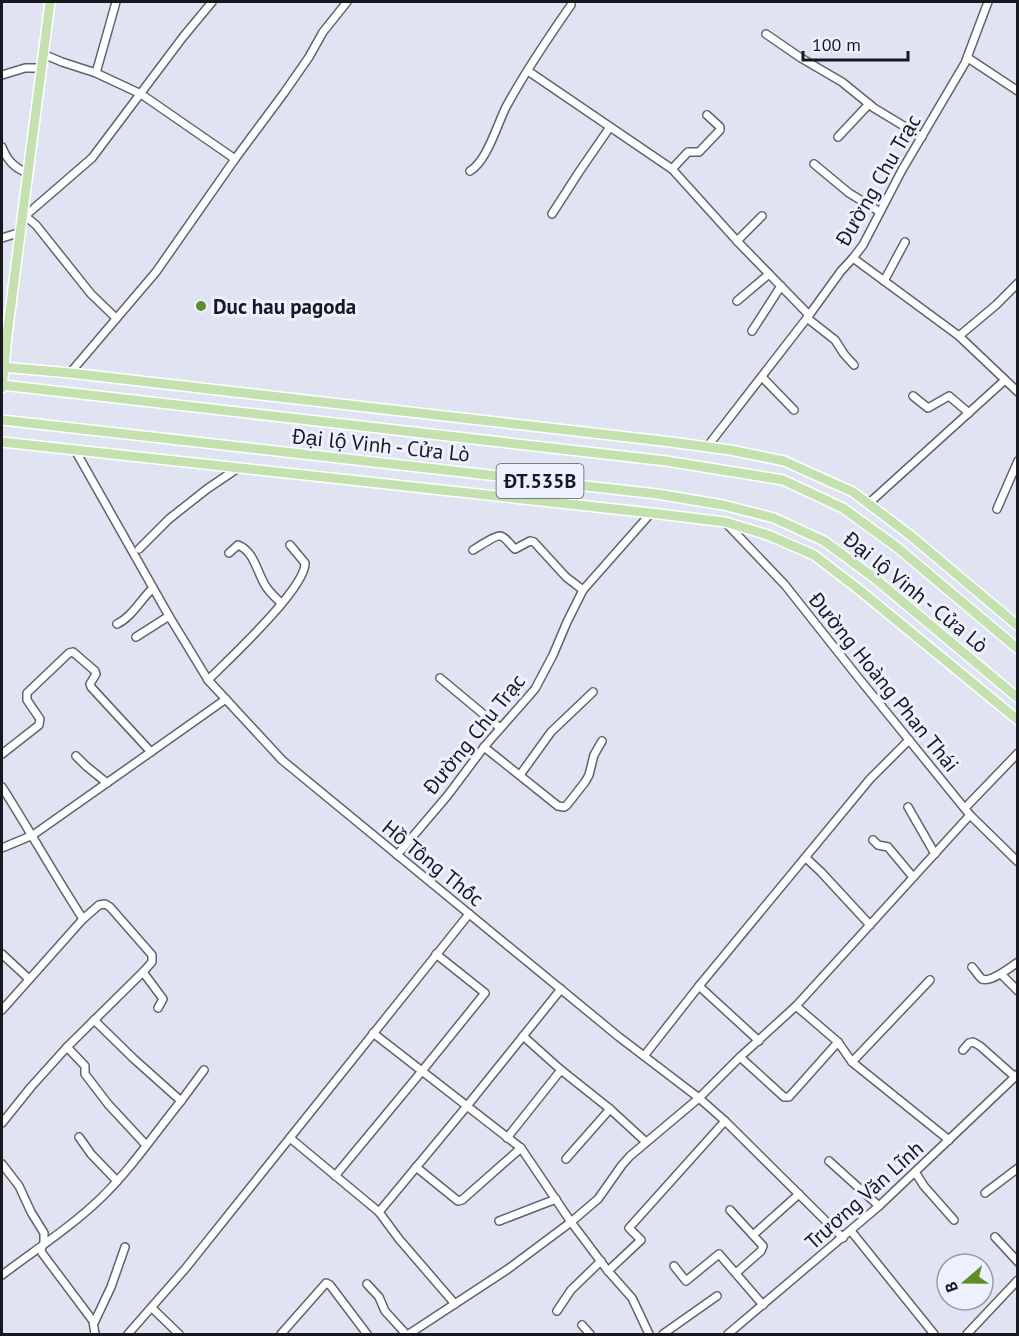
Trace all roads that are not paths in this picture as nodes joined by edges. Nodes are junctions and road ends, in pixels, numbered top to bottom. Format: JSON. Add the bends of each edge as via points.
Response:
{"nodes":[{"id":1,"x":50,"y":2,"type":"edge"},
{"id":2,"x":116,"y":2,"type":"edge"},
{"id":3,"x":212,"y":2,"type":"edge"},
{"id":4,"x":346,"y":2,"type":"edge"},
{"id":5,"x":988,"y":2,"type":"edge"},
{"id":6,"x":571,"y":5,"type":"dead end"},
{"id":7,"x":766,"y":34,"type":"dead end"},
{"id":8,"x":43,"y":54,"type":"junction"},
{"id":9,"x":968,"y":58,"type":"junction"},
{"id":10,"x":41,"y":68,"type":"junction"},
{"id":11,"x":528,"y":72,"type":"junction"},
{"id":12,"x":96,"y":73,"type":"junction"},
{"id":13,"x":2,"y":75,"type":"edge"},
{"id":14,"x":1017,"y":91,"type":"edge"},
{"id":15,"x":141,"y":94,"type":"junction"},
{"id":16,"x":869,"y":104,"type":"junction"},
{"id":17,"x":707,"y":115,"type":"dead end"},
{"id":18,"x":610,"y":128,"type":"junction"},
{"id":19,"x":838,"y":137,"type":"dead end"},
{"id":20,"x":922,"y":137,"type":"junction"},
{"id":21,"x":2,"y":147,"type":"edge"},
{"id":22,"x":235,"y":159,"type":"junction"},
{"id":23,"x":814,"y":164,"type":"dead end"},
{"id":24,"x":672,"y":169,"type":"junction"},
{"id":25,"x":470,"y":171,"type":"dead end"},
{"id":26,"x":28,"y":172,"type":"junction"},
{"id":27,"x":880,"y":212,"type":"junction"},
{"id":28,"x":552,"y":214,"type":"dead end"},
{"id":29,"x":24,"y":216,"type":"junction"},
{"id":30,"x":762,"y":216,"type":"dead end"},
{"id":31,"x":21,"y":232,"type":"junction"},
{"id":32,"x":2,"y":238,"type":"edge"},
{"id":33,"x":737,"y":241,"type":"junction"},
{"id":34,"x":905,"y":242,"type":"dead end"},
{"id":35,"x":854,"y":258,"type":"junction"},
{"id":36,"x":769,"y":274,"type":"junction"},
{"id":37,"x":884,"y":280,"type":"junction"},
{"id":38,"x":1017,"y":283,"type":"edge"},
{"id":39,"x":781,"y":286,"type":"junction"},
{"id":40,"x":737,"y":301,"type":"dead end"},
{"id":41,"x":808,"y":317,"type":"junction"},
{"id":42,"x":116,"y":318,"type":"junction"},
{"id":43,"x":2,"y":326,"type":"edge"},
{"id":44,"x":752,"y":331,"type":"dead end"},
{"id":45,"x":7,"y":335,"type":"junction"},
{"id":46,"x":960,"y":336,"type":"junction"},
{"id":47,"x":854,"y":364,"type":"dead end"},
{"id":48,"x":2,"y":367,"type":"edge"},
{"id":49,"x":70,"y":373,"type":"junction"},
{"id":50,"x":762,"y":377,"type":"junction"},
{"id":51,"x":1005,"y":380,"type":"junction"},
{"id":52,"x":2,"y":386,"type":"edge"},
{"id":53,"x":1017,"y":392,"type":"edge"},
{"id":54,"x":913,"y":396,"type":"dead end"},
{"id":55,"x":794,"y":410,"type":"dead end"},
{"id":56,"x":969,"y":413,"type":"junction"},
{"id":57,"x":2,"y":420,"type":"edge"},
{"id":58,"x":2,"y":442,"type":"edge"},
{"id":59,"x":707,"y":447,"type":"junction"},
{"id":60,"x":75,"y":450,"type":"junction"},
{"id":61,"x":1017,"y":461,"type":"edge"},
{"id":62,"x":237,"y":468,"type":"junction"},
{"id":63,"x":868,"y":504,"type":"junction"},
{"id":64,"x":997,"y":508,"type":"dead end"},
{"id":65,"x":651,"y":513,"type":"junction"},
{"id":66,"x":725,"y":522,"type":"junction"},
{"id":67,"x":290,"y":544,"type":"dead end"},
{"id":68,"x":140,"y":549,"type":"dead end"},
{"id":69,"x":473,"y":550,"type":"dead end"},
{"id":70,"x":229,"y":553,"type":"dead end"},
{"id":71,"x":153,"y":588,"type":"junction"},
{"id":72,"x":583,"y":590,"type":"junction"},
{"id":73,"x":281,"y":603,"type":"junction"},
{"id":74,"x":169,"y":616,"type":"junction"},
{"id":75,"x":117,"y":624,"type":"dead end"},
{"id":76,"x":1017,"y":626,"type":"edge"},
{"id":77,"x":136,"y":637,"type":"dead end"},
{"id":78,"x":1017,"y":649,"type":"edge"},
{"id":79,"x":440,"y":678,"type":"dead end"},
{"id":80,"x":208,"y":680,"type":"junction"},
{"id":81,"x":593,"y":692,"type":"dead end"},
{"id":82,"x":1017,"y":698,"type":"edge"},
{"id":83,"x":226,"y":699,"type":"junction"},
{"id":84,"x":1017,"y":720,"type":"edge"},
{"id":85,"x":500,"y":728,"type":"junction"},
{"id":86,"x":909,"y":740,"type":"junction"},
{"id":87,"x":603,"y":741,"type":"dead end"},
{"id":88,"x":484,"y":747,"type":"junction"},
{"id":89,"x":151,"y":752,"type":"junction"},
{"id":90,"x":1017,"y":753,"type":"edge"},
{"id":91,"x":2,"y":754,"type":"edge"},
{"id":92,"x":76,"y":756,"type":"dead end"},
{"id":93,"x":520,"y":775,"type":"junction"},
{"id":94,"x":107,"y":783,"type":"junction"},
{"id":95,"x":2,"y":787,"type":"edge"},
{"id":96,"x":908,"y":807,"type":"dead end"},
{"id":97,"x":968,"y":811,"type":"junction"},
{"id":98,"x":33,"y":835,"type":"junction"},
{"id":99,"x":873,"y":840,"type":"dead end"},
{"id":100,"x":2,"y":848,"type":"edge"},
{"id":101,"x":935,"y":854,"type":"junction"},
{"id":102,"x":397,"y":855,"type":"junction"},
{"id":103,"x":806,"y":858,"type":"junction"},
{"id":104,"x":1017,"y":862,"type":"edge"},
{"id":105,"x":914,"y":877,"type":"junction"},
{"id":106,"x":469,"y":914,"type":"junction"},
{"id":107,"x":83,"y":919,"type":"junction"},
{"id":108,"x":870,"y":925,"type":"junction"},
{"id":109,"x":2,"y":954,"type":"edge"},
{"id":110,"x":436,"y":954,"type":"junction"},
{"id":111,"x":1017,"y":962,"type":"edge"},
{"id":112,"x":972,"y":968,"type":"dead end"},
{"id":113,"x":143,"y":972,"type":"junction"},
{"id":114,"x":1001,"y":974,"type":"junction"},
{"id":115,"x":29,"y":979,"type":"junction"},
{"id":116,"x":930,"y":980,"type":"dead end"},
{"id":117,"x":699,"y":986,"type":"junction"},
{"id":118,"x":561,"y":989,"type":"junction"},
{"id":119,"x":1017,"y":991,"type":"edge"},
{"id":120,"x":796,"y":1006,"type":"junction"},
{"id":121,"x":158,"y":1008,"type":"dead end"},
{"id":122,"x":2,"y":1010,"type":"edge"},
{"id":123,"x":94,"y":1020,"type":"junction"},
{"id":124,"x":373,"y":1033,"type":"junction"},
{"id":125,"x":523,"y":1036,"type":"junction"},
{"id":126,"x":759,"y":1041,"type":"junction"},
{"id":127,"x":837,"y":1042,"type":"junction"},
{"id":128,"x":67,"y":1047,"type":"junction"},
{"id":129,"x":963,"y":1050,"type":"dead end"},
{"id":130,"x":644,"y":1056,"type":"junction"},
{"id":131,"x":740,"y":1057,"type":"junction"},
{"id":132,"x":852,"y":1062,"type":"junction"},
{"id":133,"x":204,"y":1070,"type":"dead end"},
{"id":134,"x":561,"y":1070,"type":"junction"},
{"id":135,"x":422,"y":1071,"type":"junction"},
{"id":136,"x":1015,"y":1079,"type":"edge"},
{"id":137,"x":699,"y":1098,"type":"junction"},
{"id":138,"x":181,"y":1101,"type":"junction"},
{"id":139,"x":467,"y":1106,"type":"junction"},
{"id":140,"x":610,"y":1109,"type":"junction"},
{"id":141,"x":725,"y":1120,"type":"junction"},
{"id":142,"x":2,"y":1123,"type":"edge"},
{"id":143,"x":79,"y":1137,"type":"dead end"},
{"id":144,"x":290,"y":1137,"type":"junction"},
{"id":145,"x":507,"y":1138,"type":"junction"},
{"id":146,"x":949,"y":1140,"type":"junction"},
{"id":147,"x":646,"y":1142,"type":"junction"},
{"id":148,"x":146,"y":1145,"type":"junction"},
{"id":149,"x":521,"y":1148,"type":"junction"},
{"id":150,"x":566,"y":1159,"type":"dead end"},
{"id":151,"x":829,"y":1161,"type":"dead end"},
{"id":152,"x":2,"y":1164,"type":"edge"},
{"id":153,"x":416,"y":1167,"type":"junction"},
{"id":154,"x":1017,"y":1168,"type":"edge"},
{"id":155,"x":915,"y":1172,"type":"junction"},
{"id":156,"x":335,"y":1176,"type":"junction"},
{"id":157,"x":117,"y":1181,"type":"junction"},
{"id":158,"x":985,"y":1193,"type":"dead end"},
{"id":159,"x":800,"y":1194,"type":"junction"},
{"id":160,"x":556,"y":1199,"type":"junction"},
{"id":161,"x":879,"y":1206,"type":"junction"},
{"id":162,"x":730,"y":1210,"type":"dead end"},
{"id":163,"x":379,"y":1212,"type":"junction"},
{"id":164,"x":954,"y":1220,"type":"dead end"},
{"id":165,"x":499,"y":1221,"type":"dead end"},
{"id":166,"x":571,"y":1222,"type":"junction"},
{"id":167,"x":851,"y":1231,"type":"junction"},
{"id":168,"x":753,"y":1235,"type":"junction"},
{"id":169,"x":995,"y":1237,"type":"dead end"},
{"id":170,"x":843,"y":1238,"type":"junction"},
{"id":171,"x":44,"y":1244,"type":"junction"},
{"id":172,"x":125,"y":1246,"type":"dead end"},
{"id":173,"x":601,"y":1262,"type":"junction"},
{"id":174,"x":1017,"y":1262,"type":"edge"},
{"id":175,"x":674,"y":1266,"type":"dead end"},
{"id":176,"x":608,"y":1271,"type":"junction"},
{"id":177,"x":736,"y":1273,"type":"junction"},
{"id":178,"x":2,"y":1275,"type":"edge"},
{"id":179,"x":1017,"y":1280,"type":"edge"},
{"id":180,"x":368,"y":1284,"type":"dead end"},
{"id":181,"x":717,"y":1296,"type":"dead end"},
{"id":182,"x":455,"y":1304,"type":"junction"},
{"id":183,"x":763,"y":1305,"type":"junction"},
{"id":184,"x":152,"y":1308,"type":"junction"},
{"id":185,"x":557,"y":1311,"type":"dead end"},
{"id":186,"x":94,"y":1323,"type":"junction"},
{"id":187,"x":582,"y":1325,"type":"dead end"},
{"id":188,"x":96,"y":1335,"type":"edge"},
{"id":189,"x":128,"y":1335,"type":"edge"},
{"id":190,"x":179,"y":1335,"type":"edge"},
{"id":191,"x":281,"y":1335,"type":"edge"},
{"id":192,"x":367,"y":1335,"type":"edge"},
{"id":193,"x":407,"y":1335,"type":"edge"},
{"id":194,"x":590,"y":1335,"type":"edge"},
{"id":195,"x":649,"y":1335,"type":"edge"},
{"id":196,"x":663,"y":1335,"type":"edge"},
{"id":197,"x":728,"y":1335,"type":"edge"},
{"id":198,"x":934,"y":1335,"type":"edge"},
{"id":199,"x":967,"y":1335,"type":"edge"}],
"edges":[{"from":1,"to":8,"type":"main road"},
{"from":2,"to":12,"type":"street"},
{"from":3,"to":15,"type":"street"},
{"from":4,"to":22,"type":"street"},
{"from":5,"to":9,"type":"street","name":"Đường Chu Trạc"},
{"from":6,"to":11,"type":"street"},
{"from":7,"to":16,"type":"street","via":[[842,82]]},
{"from":8,"to":10,"type":"main road"},
{"from":8,"to":12,"type":"street"},
{"from":9,"to":14,"type":"street"},
{"from":9,"to":20,"type":"street","name":"Đường Chu Trạc"},
{"from":10,"to":13,"type":"street"},
{"from":10,"to":26,"type":"main road"},
{"from":11,"to":18,"type":"street"},
{"from":11,"to":25,"type":"street","via":[[488,149]]},
{"from":12,"to":15,"type":"street"},
{"from":15,"to":22,"type":"street"},
{"from":15,"to":29,"type":"street","via":[[92,158]]},
{"from":16,"to":19,"type":"street"},
{"from":16,"to":20,"type":"street"},
{"from":17,"to":24,"type":"street","via":[[720,130],[699,152],[688,152]]},
{"from":18,"to":24,"type":"street"},
{"from":18,"to":28,"type":"street"},
{"from":20,"to":27,"type":"street","name":"Đường Chu Trạc"},
{"from":21,"to":26,"type":"street","via":[[11,164]]},
{"from":22,"to":42,"type":"street","via":[[156,272]]},
{"from":23,"to":27,"type":"street"},
{"from":24,"to":33,"type":"street"},
{"from":26,"to":29,"type":"main road"},
{"from":27,"to":35,"type":"street","name":"Đường Chu Trạc"},
{"from":29,"to":31,"type":"main road"},
{"from":29,"to":42,"type":"street"},
{"from":30,"to":33,"type":"street"},
{"from":31,"to":32,"type":"street"},
{"from":31,"to":45,"type":"main road"},
{"from":33,"to":36,"type":"street"},
{"from":34,"to":37,"type":"street"},
{"from":35,"to":37,"type":"street"},
{"from":35,"to":41,"type":"street","name":"Đường Chu Trạc"},
{"from":36,"to":39,"type":"street"},
{"from":36,"to":40,"type":"street"},
{"from":37,"to":46,"type":"street"},
{"from":38,"to":46,"type":"street"},
{"from":39,"to":41,"type":"street"},
{"from":39,"to":44,"type":"street"},
{"from":41,"to":47,"type":"street"},
{"from":41,"to":50,"type":"street","name":"Đường Chu Trạc"},
{"from":42,"to":49,"type":"street"},
{"from":43,"to":45,"type":"street"},
{"from":45,"to":48,"type":"main road"},
{"from":46,"to":51,"type":"street"},
{"from":48,"to":49,"type":"main road"},
{"from":48,"to":52,"type":"main road"},
{"from":49,"to":59,"type":"main road"},
{"from":50,"to":55,"type":"street"},
{"from":50,"to":59,"type":"street","name":"Đường Chu Trạc"},
{"from":51,"to":53,"type":"street"},
{"from":51,"to":56,"type":"street"},
{"from":52,"to":78,"type":"main road","name":"Đại lộ Vinh - Cửa Lò","number":"ĐT.535B","via":[[666,461],[783,480],[843,508],[898,548]]},
{"from":54,"to":56,"type":"street","via":[[928,408],[949,396]]},
{"from":56,"to":63,"type":"street"},
{"from":57,"to":82,"type":"main road","name":"Đại lộ Vinh - Cửa Lò","number":"ĐT.535B","via":[[657,494],[764,516],[824,541]]},
{"from":58,"to":60,"type":"main road"},
{"from":59,"to":63,"type":"main road","via":[[784,461],[853,492]]},
{"from":60,"to":62,"type":"main road"},
{"from":60,"to":71,"type":"street","name":"Hồ Tông Thốc"},
{"from":61,"to":64,"type":"street"},
{"from":62,"to":65,"type":"main road"},
{"from":62,"to":68,"type":"street","via":[[169,519]]},
{"from":63,"to":76,"type":"main road"},
{"from":65,"to":66,"type":"main road"},
{"from":65,"to":72,"type":"street","name":"Đường Chu Trạc"},
{"from":66,"to":84,"type":"main road","via":[[768,534],[814,555]]},
{"from":66,"to":86,"type":"street","name":"Đường Hoàng Phan Thái","via":[[785,585]]},
{"from":67,"to":73,"type":"street","via":[[306,567]]},
{"from":69,"to":72,"type":"street","via":[[500,536],[515,549],[534,542]]},
{"from":70,"to":73,"type":"street","via":[[242,546],[265,585]]},
{"from":71,"to":74,"type":"street","name":"Hồ Tông Thốc"},
{"from":71,"to":75,"type":"street"},
{"from":72,"to":85,"type":"street","name":"Đường Chu Trạc","via":[[535,689]]},
{"from":73,"to":80,"type":"street"},
{"from":74,"to":77,"type":"street"},
{"from":74,"to":80,"type":"street","name":"Hồ Tông Thốc"},
{"from":79,"to":85,"type":"street"},
{"from":80,"to":83,"type":"street","name":"Hồ Tông Thốc"},
{"from":81,"to":93,"type":"street","via":[[551,732]]},
{"from":83,"to":89,"type":"street"},
{"from":83,"to":102,"type":"street","name":"Hồ Tông Thốc","via":[[282,760]]},
{"from":85,"to":88,"type":"street","name":"Đường Chu Trạc"},
{"from":86,"to":97,"type":"street","name":"Đường Hoàng Phan Thái"},
{"from":86,"to":103,"type":"street","via":[[870,779]]},
{"from":87,"to":93,"type":"street","via":[[594,754],[589,776],[564,807]]},
{"from":88,"to":93,"type":"street"},
{"from":88,"to":102,"type":"street","name":"Đường Chu Trạc"},
{"from":89,"to":91,"type":"street","via":[[91,687],[95,671],[73,652],[27,693],[40,723]]},
{"from":89,"to":94,"type":"street"},
{"from":90,"to":97,"type":"street"},
{"from":92,"to":94,"type":"street"},
{"from":94,"to":98,"type":"street"},
{"from":95,"to":98,"type":"street"},
{"from":96,"to":101,"type":"street"},
{"from":97,"to":101,"type":"street"},
{"from":97,"to":104,"type":"street","name":"Đường Hoàng Phan Thái"},
{"from":98,"to":100,"type":"street"},
{"from":98,"to":107,"type":"street"},
{"from":99,"to":105,"type":"street","via":[[888,847]]},
{"from":101,"to":105,"type":"street"},
{"from":102,"to":106,"type":"street","name":"Hồ Tông Thốc"},
{"from":103,"to":108,"type":"street"},
{"from":103,"to":117,"type":"street"},
{"from":105,"to":108,"type":"street"},
{"from":106,"to":110,"type":"street"},
{"from":106,"to":118,"type":"street","name":"Hồ Tông Thốc"},
{"from":107,"to":113,"type":"street","via":[[99,905],[110,907],[152,956]]},
{"from":107,"to":115,"type":"street"},
{"from":108,"to":120,"type":"street"},
{"from":109,"to":115,"type":"street"},
{"from":110,"to":124,"type":"street"},
{"from":110,"to":135,"type":"street","via":[[485,993]]},
{"from":111,"to":114,"type":"street"},
{"from":112,"to":114,"type":"street","via":[[984,980]]},
{"from":113,"to":121,"type":"street","via":[[162,996]]},
{"from":113,"to":123,"type":"street"},
{"from":114,"to":119,"type":"street"},
{"from":115,"to":122,"type":"street"},
{"from":116,"to":132,"type":"street"},
{"from":117,"to":126,"type":"street"},
{"from":117,"to":130,"type":"street"},
{"from":118,"to":125,"type":"street"},
{"from":118,"to":130,"type":"street","name":"Hồ Tông Thốc"},
{"from":120,"to":126,"type":"street"},
{"from":120,"to":127,"type":"street"},
{"from":123,"to":128,"type":"street"},
{"from":123,"to":138,"type":"street"},
{"from":124,"to":135,"type":"street"},
{"from":124,"to":144,"type":"street"},
{"from":125,"to":134,"type":"street"},
{"from":125,"to":139,"type":"street"},
{"from":126,"to":131,"type":"street"},
{"from":127,"to":131,"type":"street","via":[[789,1097],[784,1097]]},
{"from":127,"to":132,"type":"street"},
{"from":128,"to":142,"type":"street"},
{"from":128,"to":148,"type":"street","via":[[85,1066],[85,1074],[108,1104]]},
{"from":129,"to":136,"type":"street","via":[[969,1043],[975,1043]]},
{"from":130,"to":137,"type":"street","name":"Hồ Tông Thốc"},
{"from":131,"to":137,"type":"street"},
{"from":132,"to":146,"type":"street"},
{"from":133,"to":138,"type":"street"},
{"from":134,"to":140,"type":"street"},
{"from":134,"to":145,"type":"street"},
{"from":135,"to":139,"type":"street"},
{"from":135,"to":156,"type":"street"},
{"from":136,"to":146,"type":"street","name":"Trương Văn Lĩnh"},
{"from":137,"to":141,"type":"street","name":"Hồ Tông Thốc"},
{"from":137,"to":147,"type":"street"},
{"from":138,"to":148,"type":"street"},
{"from":139,"to":145,"type":"street"},
{"from":139,"to":153,"type":"street"},
{"from":140,"to":147,"type":"street"},
{"from":140,"to":150,"type":"street"},
{"from":141,"to":159,"type":"street","name":"Hồ Tông Thốc"},
{"from":141,"to":176,"type":"street","via":[[629,1228],[641,1240]]},
{"from":143,"to":157,"type":"street"},
{"from":144,"to":156,"type":"street"},
{"from":144,"to":184,"type":"street"},
{"from":145,"to":149,"type":"street"},
{"from":146,"to":155,"type":"street","name":"Trương Văn Lĩnh"},
{"from":147,"to":166,"type":"street","via":[[622,1165],[598,1199]]},
{"from":148,"to":157,"type":"street"},
{"from":149,"to":153,"type":"street","via":[[458,1202]]},
{"from":149,"to":160,"type":"street"},
{"from":151,"to":161,"type":"street"},
{"from":152,"to":171,"type":"street","via":[[19,1186],[44,1233]]},
{"from":153,"to":163,"type":"street"},
{"from":154,"to":158,"type":"street"},
{"from":155,"to":161,"type":"street","name":"Trương Văn Lĩnh"},
{"from":155,"to":164,"type":"street"},
{"from":156,"to":163,"type":"street"},
{"from":157,"to":171,"type":"street"},
{"from":159,"to":168,"type":"street"},
{"from":159,"to":170,"type":"street","name":"Hồ Tông Thốc"},
{"from":160,"to":165,"type":"street"},
{"from":160,"to":166,"type":"street"},
{"from":161,"to":167,"type":"street","name":"Trương Văn Lĩnh"},
{"from":162,"to":168,"type":"street"},
{"from":163,"to":182,"type":"street"},
{"from":166,"to":173,"type":"street"},
{"from":166,"to":182,"type":"street"},
{"from":167,"to":170,"type":"street","name":"Trương Văn Lĩnh"},
{"from":167,"to":198,"type":"street"},
{"from":168,"to":177,"type":"street","via":[[763,1248]]},
{"from":169,"to":174,"type":"street"},
{"from":170,"to":183,"type":"street","name":"Trương Văn Lĩnh"},
{"from":171,"to":178,"type":"street"},
{"from":171,"to":186,"type":"street","via":[[42,1253]]},
{"from":172,"to":186,"type":"street"},
{"from":173,"to":176,"type":"street"},
{"from":173,"to":185,"type":"street","via":[[571,1290]]},
{"from":175,"to":177,"type":"street","via":[[686,1281],[718,1254]]},
{"from":176,"to":195,"type":"street","via":[[632,1298]]},
{"from":177,"to":183,"type":"street"},
{"from":179,"to":199,"type":"street"},
{"from":180,"to":193,"type":"street"},
{"from":181,"to":196,"type":"street"},
{"from":182,"to":193,"type":"street"},
{"from":183,"to":197,"type":"street","name":"Trương Văn Lĩnh"},
{"from":184,"to":189,"type":"street"},
{"from":184,"to":190,"type":"street"},
{"from":186,"to":188,"type":"street"},
{"from":187,"to":194,"type":"street"},
{"from":191,"to":192,"type":"street","via":[[328,1283]]}]}
